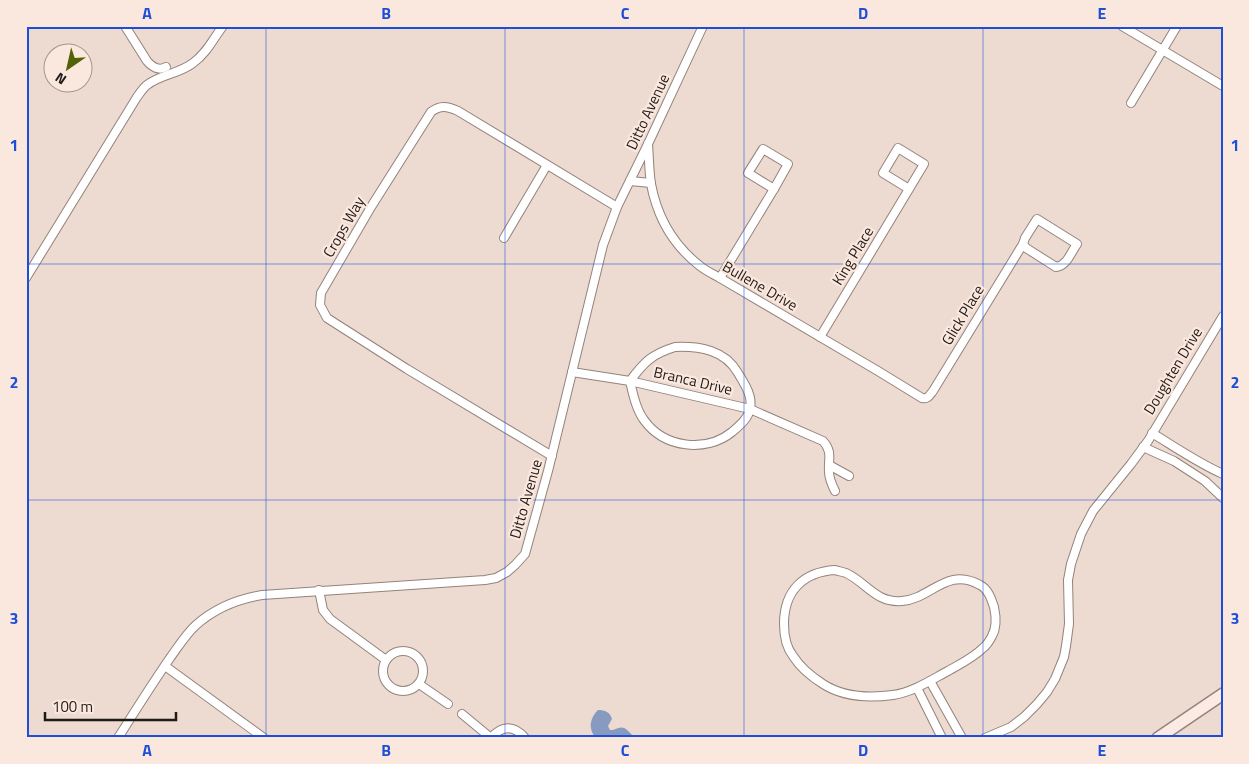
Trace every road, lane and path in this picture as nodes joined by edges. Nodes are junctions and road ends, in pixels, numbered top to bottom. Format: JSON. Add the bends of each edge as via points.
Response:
{"nodes":[{"id":1,"x":125,"y":26,"type":"edge"},
{"id":2,"x":223,"y":26,"type":"edge"},
{"id":3,"x":703,"y":26,"type":"edge"},
{"id":4,"x":1122,"y":26,"type":"edge"},
{"id":5,"x":1177,"y":26,"type":"edge"},
{"id":6,"x":1163,"y":50,"type":"junction"},
{"id":7,"x":166,"y":67,"type":"dead end"},
{"id":8,"x":1223,"y":86,"type":"edge"},
{"id":9,"x":1131,"y":103,"type":"dead end"},
{"id":10,"x":648,"y":144,"type":"junction"},
{"id":11,"x":547,"y":165,"type":"junction"},
{"id":12,"x":630,"y":181,"type":"junction"},
{"id":13,"x":651,"y":183,"type":"junction"},
{"id":14,"x":774,"y":189,"type":"junction"},
{"id":15,"x":909,"y":189,"type":"junction"},
{"id":16,"x":617,"y":207,"type":"junction"},
{"id":17,"x":504,"y":238,"type":"dead end"},
{"id":18,"x":1023,"y":244,"type":"junction"},
{"id":19,"x":26,"y":278,"type":"edge"},
{"id":20,"x":720,"y":278,"type":"junction"},
{"id":21,"x":1223,"y":316,"type":"edge"},
{"id":22,"x":820,"y":337,"type":"junction"},
{"id":23,"x":572,"y":372,"type":"junction"},
{"id":24,"x":630,"y":381,"type":"junction"},
{"id":25,"x":926,"y":398,"type":"joint"},
{"id":26,"x":750,"y":409,"type":"junction"},
{"id":27,"x":1152,"y":433,"type":"junction"},
{"id":28,"x":1146,"y":444,"type":"junction"},
{"id":29,"x":552,"y":456,"type":"junction"},
{"id":30,"x":829,"y":465,"type":"junction"},
{"id":31,"x":1221,"y":472,"type":"edge"},
{"id":32,"x":849,"y":476,"type":"dead end"},
{"id":33,"x":835,"y":491,"type":"dead end"},
{"id":34,"x":1223,"y":498,"type":"edge"},
{"id":35,"x":319,"y":590,"type":"junction"},
{"id":36,"x":386,"y":660,"type":"junction"},
{"id":37,"x":165,"y":666,"type":"junction"},
{"id":38,"x":930,"y":681,"type":"junction"},
{"id":39,"x":419,"y":684,"type":"junction"},
{"id":40,"x":917,"y":688,"type":"junction"},
{"id":41,"x":1223,"y":694,"type":"edge"},
{"id":42,"x":448,"y":704,"type":"dead end"},
{"id":43,"x":462,"y":714,"type":"dead end"},
{"id":44,"x":118,"y":738,"type":"edge"},
{"id":45,"x":264,"y":738,"type":"edge"},
{"id":46,"x":491,"y":738,"type":"edge"},
{"id":47,"x":525,"y":738,"type":"edge"},
{"id":48,"x":942,"y":738,"type":"edge"},
{"id":49,"x":962,"y":738,"type":"edge"},
{"id":50,"x":985,"y":738,"type":"edge"},
{"id":51,"x":1158,"y":738,"type":"edge"}],
"edges":[{"from":1,"to":7,"type":"street","via":[[152,66]]},
{"from":2,"to":19,"type":"street","via":[[211,46],[193,64],[146,85]]},
{"from":3,"to":10,"type":"street","name":"Ditto Avenue"},
{"from":4,"to":6,"type":"street"},
{"from":5,"to":6,"type":"street"},
{"from":6,"to":8,"type":"street"},
{"from":6,"to":9,"type":"street"},
{"from":10,"to":12,"type":"street","name":"Ditto Avenue"},
{"from":10,"to":13,"type":"street","name":"Bullene Drive"},
{"from":11,"to":16,"type":"street","name":"Crops Way"},
{"from":11,"to":17,"type":"street"},
{"from":11,"to":29,"type":"street","name":"Crops Way","via":[[458,111],[443,106],[436,108],[371,207],[321,293],[320,305],[334,323]]},
{"from":12,"to":13,"type":"street"},
{"from":12,"to":16,"type":"street","name":"Ditto Avenue"},
{"from":13,"to":20,"type":"street","name":"Bullene Drive","via":[[658,211],[669,233],[700,266]]},
{"from":14,"to":14,"type":"street","via":[[788,164],[763,149],[748,173]]},
{"from":14,"to":20,"type":"street"},
{"from":15,"to":15,"type":"street","name":"King Place","via":[[924,164],[898,148],[883,173]]},
{"from":15,"to":22,"type":"street","name":"King Place"},
{"from":16,"to":23,"type":"street","name":"Ditto Avenue","via":[[602,245]]},
{"from":18,"to":18,"type":"street","name":"Glick Place","via":[[1056,267],[1064,264],[1077,244],[1037,219]]},
{"from":18,"to":25,"type":"street","name":"Glick Place","via":[[933,392]]},
{"from":20,"to":22,"type":"street","name":"Bullene Drive"},
{"from":21,"to":27,"type":"street","name":"Doughten Drive"},
{"from":22,"to":25,"type":"street","name":"Bullene Drive"},
{"from":23,"to":24,"type":"street","name":"Branca Drive"},
{"from":23,"to":29,"type":"street","name":"Ditto Avenue"},
{"from":24,"to":26,"type":"street","name":"Branca Drive"},
{"from":24,"to":26,"type":"street","name":"Branca Drive","via":[[652,356],[663,351],[676,347],[709,350],[736,368],[750,397]]},
{"from":24,"to":26,"type":"street","name":"Branca Drive","via":[[643,420],[661,436],[676,443],[710,443],[726,436],[746,418]]},
{"from":26,"to":30,"type":"street","name":"Branca Drive","via":[[823,441],[828,447]]},
{"from":27,"to":28,"type":"street","name":"Doughten Drive"},
{"from":27,"to":31,"type":"street"},
{"from":28,"to":34,"type":"street","via":[[1204,481]]},
{"from":28,"to":50,"type":"street","name":"Doughten Drive","via":[[1092,511],[1081,534],[1068,580],[1066,646],[1055,679],[1024,717]]},
{"from":29,"to":35,"type":"street","name":"Ditto Avenue","via":[[525,554],[507,572],[485,580]]},
{"from":30,"to":32,"type":"street"},
{"from":30,"to":33,"type":"street","name":"Branca Drive","via":[[830,482]]},
{"from":35,"to":36,"type":"street","via":[[323,610],[330,619]]},
{"from":35,"to":37,"type":"street","name":"Ditto Avenue","via":[[247,597],[228,605],[198,624]]},
{"from":36,"to":39,"type":"street","via":[[382,669],[390,688],[405,691]]},
{"from":36,"to":39,"type":"street","via":[[394,653],[405,651],[415,655],[422,663],[423,674]]},
{"from":37,"to":44,"type":"street","name":"Ditto Avenue"},
{"from":37,"to":45,"type":"street"},
{"from":38,"to":40,"type":"street"},
{"from":38,"to":40,"type":"street","via":[[971,658],[993,635],[995,612],[986,588],[972,581],[949,580],[915,598],[902,601],[885,599],[846,573],[835,570],[822,571],[795,587],[784,615],[784,635],[792,655],[809,674],[824,686],[846,694],[872,697],[895,695]]},
{"from":38,"to":49,"type":"street"},
{"from":39,"to":42,"type":"street"},
{"from":40,"to":48,"type":"street"},
{"from":41,"to":51,"type":"main road"},
{"from":43,"to":46,"type":"street"},
{"from":46,"to":47,"type":"street","via":[[497,732],[512,728]]}]}
